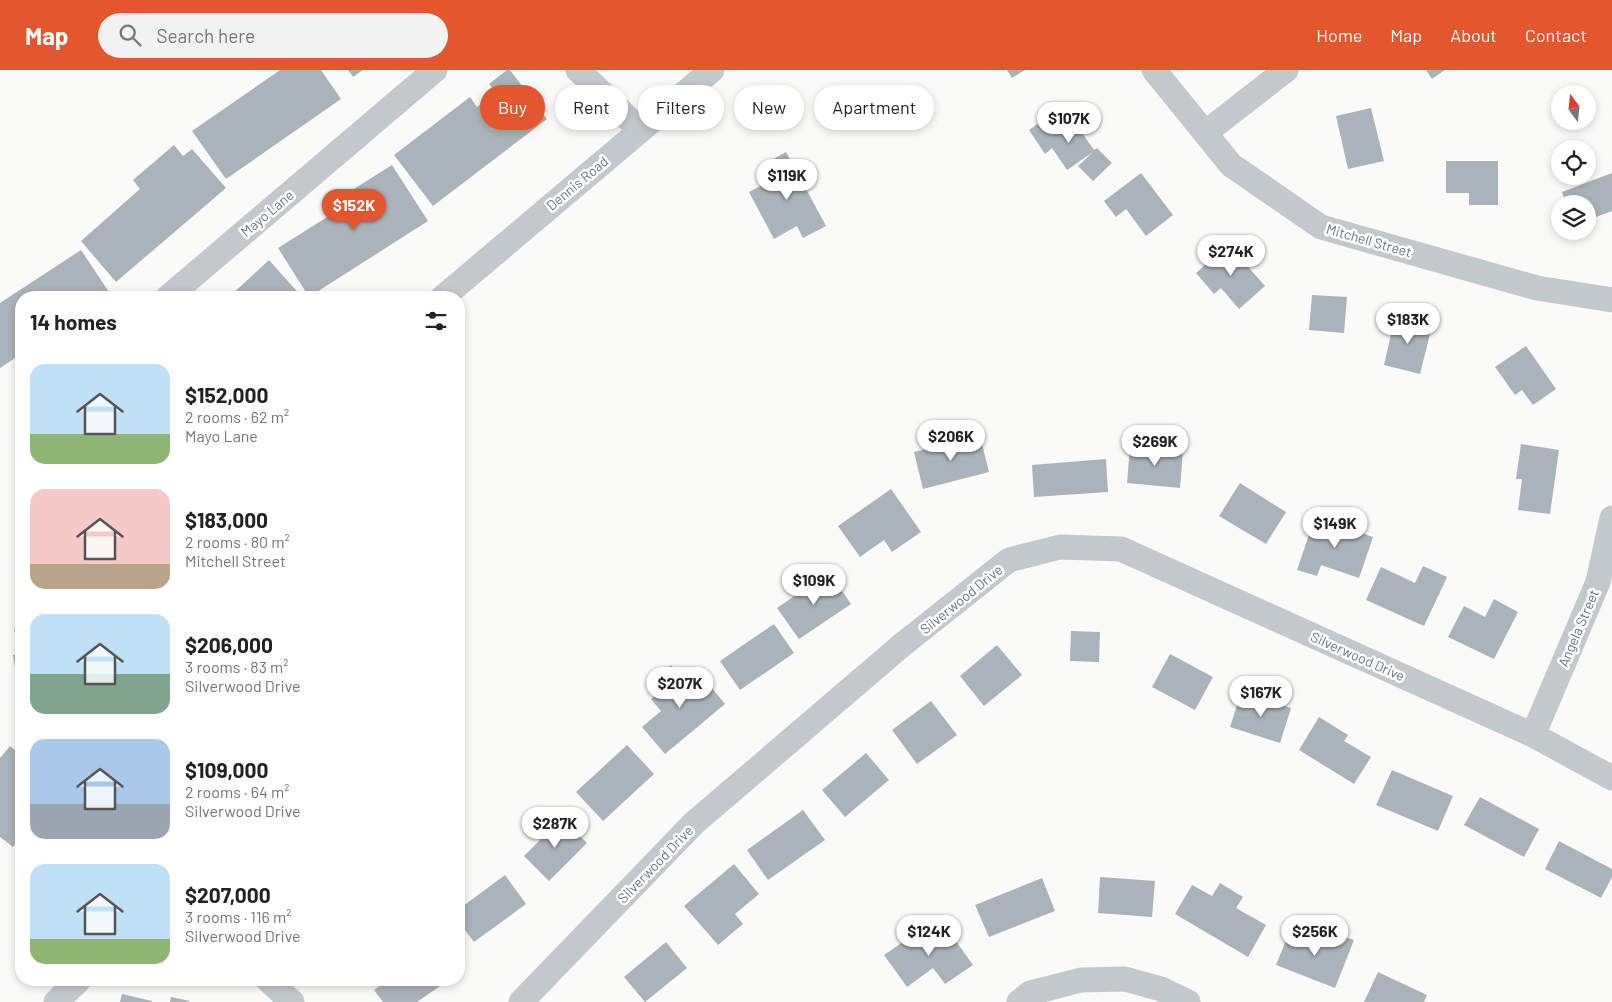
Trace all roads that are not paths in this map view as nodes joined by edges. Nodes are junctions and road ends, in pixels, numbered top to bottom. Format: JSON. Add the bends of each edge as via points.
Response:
{"nodes":[{"id":1,"x":435,"y":70,"type":"edge"},
{"id":2,"x":578,"y":70,"type":"edge"},
{"id":3,"x":712,"y":70,"type":"edge"},
{"id":4,"x":1154,"y":70,"type":"edge"},
{"id":5,"x":1286,"y":70,"type":"edge"},
{"id":6,"x":694,"y":85,"type":"edge"},
{"id":7,"x":638,"y":128,"type":"edge"},
{"id":8,"x":640,"y":130,"type":"edge"},
{"id":9,"x":1205,"y":133,"type":"junction"},
{"id":10,"x":174,"y":291,"type":"edge"},
{"id":11,"x":450,"y":291,"type":"edge"},
{"id":12,"x":1612,"y":300,"type":"edge"},
{"id":13,"x":1612,"y":518,"type":"edge"},
{"id":14,"x":1534,"y":735,"type":"junction"},
{"id":15,"x":1612,"y":778,"type":"edge"},
{"id":16,"x":73,"y":986,"type":"edge"},
{"id":17,"x":275,"y":986,"type":"edge"},
{"id":18,"x":56,"y":1002,"type":"edge"},
{"id":19,"x":292,"y":1002,"type":"edge"},
{"id":20,"x":521,"y":1002,"type":"edge"},
{"id":21,"x":1019,"y":1002,"type":"edge"},
{"id":22,"x":1188,"y":1002,"type":"edge"}],
"edges":[{"from":1,"to":10,"type":"street","name":"Mayo Lane"},
{"from":2,"to":7,"type":"street"},
{"from":3,"to":6,"type":"street","name":"Dennis Road"},
{"from":4,"to":9,"type":"street","name":"Mitchell Street"},
{"from":5,"to":9,"type":"street"},
{"from":8,"to":11,"type":"street","name":"Dennis Road"},
{"from":9,"to":12,"type":"street","name":"Mitchell Street","via":[[1231,165],[1321,227],[1537,288]]},
{"from":13,"to":14,"type":"street","name":"Angela Street","via":[[1598,582]]},
{"from":14,"to":15,"type":"street","name":"Silverwood Drive"},
{"from":14,"to":20,"type":"street","name":"Silverwood Drive","via":[[1121,549],[1060,547],[1009,560],[902,645],[694,823]]},
{"from":16,"to":18,"type":"street"},
{"from":17,"to":19,"type":"street"},
{"from":21,"to":22,"type":"street","via":[[1030,994],[1081,980],[1125,979],[1161,989]]}]}
